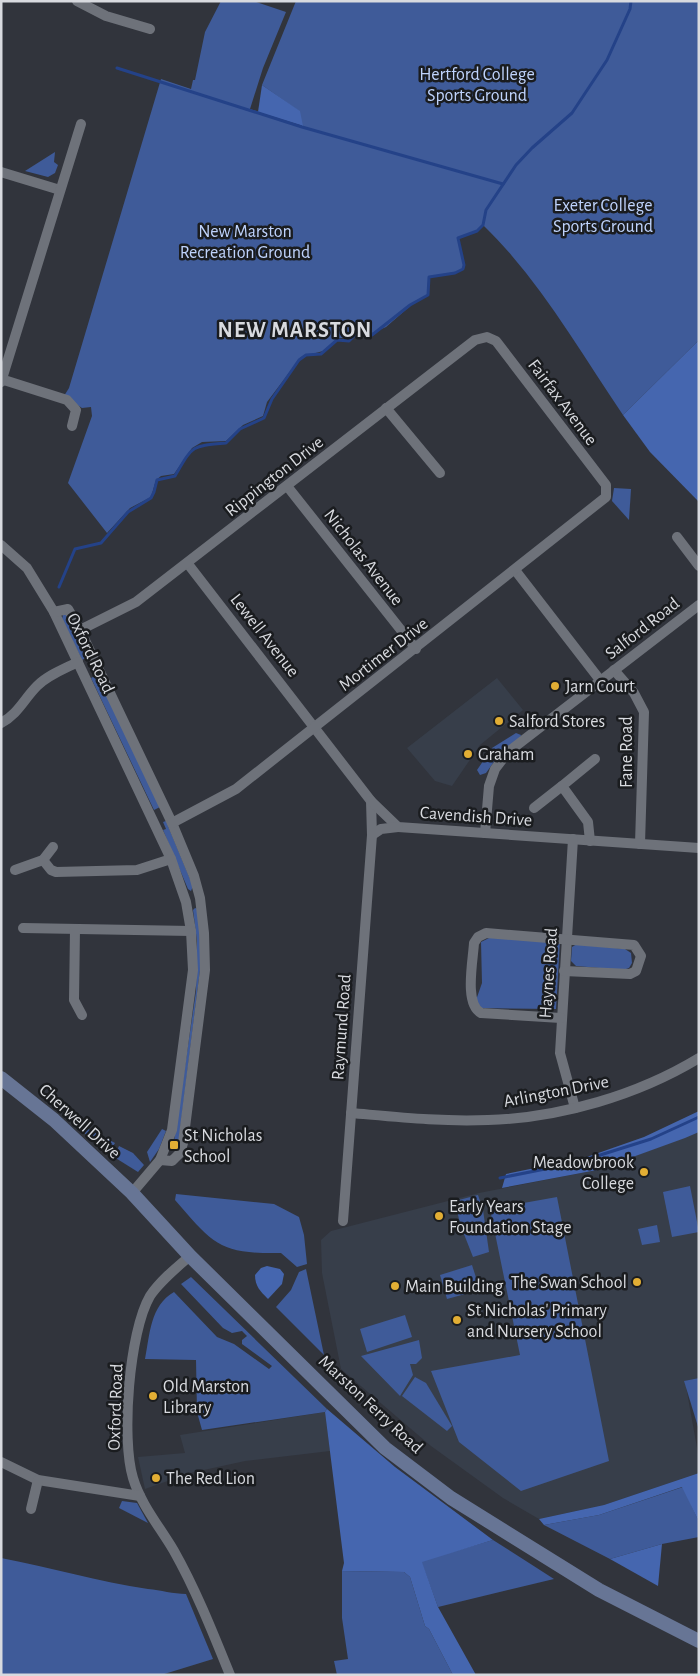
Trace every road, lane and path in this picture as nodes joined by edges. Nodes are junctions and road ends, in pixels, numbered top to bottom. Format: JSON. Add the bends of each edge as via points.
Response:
{"nodes":[{"id":1,"x":76,"y":1,"type":"edge"},
{"id":2,"x":150,"y":29,"type":"dead end"},
{"id":3,"x":81,"y":124,"type":"dead end"},
{"id":4,"x":1,"y":172,"type":"edge"},
{"id":5,"x":60,"y":190,"type":"junction"},
{"id":6,"x":482,"y":337,"type":"joint"},
{"id":7,"x":2,"y":380,"type":"edge"},
{"id":8,"x":386,"y":408,"type":"junction"},
{"id":9,"x":72,"y":426,"type":"dead end"},
{"id":10,"x":440,"y":473,"type":"dead end"},
{"id":11,"x":287,"y":486,"type":"junction"},
{"id":12,"x":606,"y":497,"type":"joint"},
{"id":13,"x":677,"y":537,"type":"dead end"},
{"id":14,"x":1,"y":545,"type":"edge"},
{"id":15,"x":188,"y":564,"type":"junction"},
{"id":16,"x":699,"y":566,"type":"edge"},
{"id":17,"x":515,"y":570,"type":"junction"},
{"id":18,"x":699,"y":604,"type":"edge"},
{"id":19,"x":54,"y":612,"type":"junction"},
{"id":20,"x":80,"y":630,"type":"junction"},
{"id":21,"x":416,"y":649,"type":"junction"},
{"id":22,"x":78,"y":662,"type":"junction"},
{"id":23,"x":614,"y":670,"type":"junction"},
{"id":24,"x":600,"y":680,"type":"junction"},
{"id":25,"x":1,"y":723,"type":"edge"},
{"id":26,"x":316,"y":727,"type":"junction"},
{"id":27,"x":595,"y":759,"type":"dead end"},
{"id":28,"x":562,"y":786,"type":"junction"},
{"id":29,"x":371,"y":800,"type":"junction"},
{"id":30,"x":534,"y":808,"type":"dead end"},
{"id":31,"x":172,"y":822,"type":"junction"},
{"id":32,"x":398,"y":827,"type":"junction"},
{"id":33,"x":486,"y":833,"type":"junction"},
{"id":34,"x":372,"y":835,"type":"junction"},
{"id":35,"x":573,"y":839,"type":"junction"},
{"id":36,"x":590,"y":841,"type":"junction"},
{"id":37,"x":640,"y":844,"type":"junction"},
{"id":38,"x":53,"y":847,"type":"dead end"},
{"id":39,"x":699,"y":848,"type":"edge"},
{"id":40,"x":171,"y":859,"type":"junction"},
{"id":41,"x":43,"y":860,"type":"junction"},
{"id":42,"x":16,"y":870,"type":"dead end"},
{"id":43,"x":200,"y":898,"type":"junction"},
{"id":44,"x":186,"y":902,"type":"junction"},
{"id":45,"x":23,"y":928,"type":"dead end"},
{"id":46,"x":75,"y":929,"type":"junction"},
{"id":47,"x":191,"y":931,"type":"junction"},
{"id":48,"x":566,"y":940,"type":"junction"},
{"id":49,"x":564,"y":971,"type":"junction"},
{"id":50,"x":82,"y":1015,"type":"dead end"},
{"id":51,"x":561,"y":1018,"type":"junction"},
{"id":52,"x":699,"y":1058,"type":"edge"},
{"id":53,"x":1,"y":1078,"type":"edge"},
{"id":54,"x":575,"y":1108,"type":"junction"},
{"id":55,"x":351,"y":1113,"type":"junction"},
{"id":56,"x":160,"y":1160,"type":"junction"},
{"id":57,"x":132,"y":1193,"type":"junction"},
{"id":58,"x":343,"y":1221,"type":"dead end"},
{"id":59,"x":190,"y":1256,"type":"junction"},
{"id":60,"x":1,"y":1462,"type":"edge"},
{"id":61,"x":38,"y":1480,"type":"junction"},
{"id":62,"x":140,"y":1496,"type":"junction"},
{"id":63,"x":31,"y":1509,"type":"dead end"},
{"id":64,"x":699,"y":1641,"type":"edge"},
{"id":65,"x":230,"y":1675,"type":"edge"}],
"edges":[{"from":1,"to":2,"type":"street","via":[[106,16]]},
{"from":3,"to":5,"type":"street"},
{"from":4,"to":5,"type":"street"},
{"from":5,"to":7,"type":"street"},
{"from":6,"to":8,"type":"street","name":"Rippington Drive"},
{"from":6,"to":12,"type":"street","name":"Fairfax Avenue","via":[[496,341],[606,486]]},
{"from":7,"to":9,"type":"street","via":[[67,400],[76,410]]},
{"from":8,"to":10,"type":"street"},
{"from":8,"to":11,"type":"street","name":"Rippington Drive"},
{"from":11,"to":15,"type":"street","name":"Rippington Drive"},
{"from":11,"to":21,"type":"street","name":"Nicholas Avenue"},
{"from":12,"to":17,"type":"street","name":"Mortimer Drive"},
{"from":13,"to":16,"type":"street"},
{"from":14,"to":19,"type":"street","via":[[27,568]]},
{"from":15,"to":20,"type":"street","name":"Rippington Drive","via":[[136,602]]},
{"from":15,"to":26,"type":"street","name":"Lewell Avenue"},
{"from":17,"to":21,"type":"street","name":"Mortimer Drive"},
{"from":17,"to":24,"type":"street"},
{"from":18,"to":23,"type":"street","name":"Salford Road"},
{"from":19,"to":20,"type":"street","name":"Oxford Road","via":[[68,609]]},
{"from":19,"to":22,"type":"street","name":"Oxford Road"},
{"from":20,"to":31,"type":"street","name":"Oxford Road"},
{"from":21,"to":26,"type":"street","name":"Mortimer Drive"},
{"from":22,"to":25,"type":"street","via":[[43,681],[18,711]]},
{"from":22,"to":40,"type":"street","name":"Oxford Road"},
{"from":23,"to":24,"type":"street","name":"Salford Road"},
{"from":23,"to":37,"type":"street","name":"Fane Road","via":[[634,693],[644,712]]},
{"from":24,"to":33,"type":"street","name":"Salford Road","via":[[508,752],[494,769]]},
{"from":26,"to":29,"type":"street"},
{"from":26,"to":31,"type":"street","name":"Mortimer Drive","via":[[236,788]]},
{"from":27,"to":28,"type":"street","name":"Cavendish Drive"},
{"from":28,"to":30,"type":"street","name":"Cavendish Drive"},
{"from":28,"to":36,"type":"street","via":[[588,822]]},
{"from":29,"to":32,"type":"street","name":"Cavendish Drive"},
{"from":29,"to":34,"type":"street","name":"Raymund Road"},
{"from":31,"to":43,"type":"street","name":"Oxford Road"},
{"from":32,"to":33,"type":"street","name":"Cavendish Drive"},
{"from":32,"to":34,"type":"street","via":[[381,828]]},
{"from":33,"to":35,"type":"street","name":"Cavendish Drive"},
{"from":34,"to":55,"type":"street","name":"Raymund Road"},
{"from":35,"to":36,"type":"street","name":"Cavendish Drive"},
{"from":35,"to":48,"type":"street","name":"Haynes Road"},
{"from":36,"to":37,"type":"street","name":"Cavendish Drive"},
{"from":37,"to":39,"type":"street","name":"Cavendish Drive"},
{"from":38,"to":41,"type":"street"},
{"from":40,"to":41,"type":"street","via":[[138,870],[56,872]]},
{"from":40,"to":44,"type":"street","name":"Oxford Road"},
{"from":41,"to":42,"type":"street"},
{"from":43,"to":44,"type":"street"},
{"from":43,"to":56,"type":"street","name":"Oxford Road","via":[[205,970],[186,1117],[180,1153],[172,1161]]},
{"from":44,"to":47,"type":"street","name":"Oxford Road"},
{"from":45,"to":46,"type":"street"},
{"from":46,"to":47,"type":"street"},
{"from":46,"to":50,"type":"street","via":[[74,1000]]},
{"from":47,"to":56,"type":"street","name":"Oxford Road","via":[[191,986],[177,1098],[169,1140]]},
{"from":48,"to":49,"type":"street","name":"Haynes Road"},
{"from":48,"to":49,"type":"street","via":[[634,945],[641,956],[636,971],[630,974]]},
{"from":48,"to":51,"type":"street","via":[[486,933],[474,943],[471,998],[476,1010],[481,1013]]},
{"from":49,"to":51,"type":"street","name":"Haynes Road"},
{"from":51,"to":54,"type":"street","name":"Haynes Road","via":[[560,1053]]},
{"from":52,"to":54,"type":"street","name":"Arlington Drive","via":[[620,1095]]},
{"from":53,"to":57,"type":"main road","name":"Cherwell Drive","via":[[54,1120]]},
{"from":54,"to":55,"type":"street","name":"Arlington Drive","via":[[490,1120],[430,1120]]},
{"from":55,"to":58,"type":"street","name":"Raymund Road"},
{"from":56,"to":57,"type":"street","name":"Oxford Road"},
{"from":57,"to":59,"type":"main road","name":"Marston Ferry Road"},
{"from":59,"to":62,"type":"street","name":"Oxford Road","via":[[151,1296],[135,1342],[128,1445],[129,1464]]},
{"from":59,"to":64,"type":"main road","name":"Marston Ferry Road","via":[[386,1448],[451,1498],[600,1590]]},
{"from":60,"to":61,"type":"street"},
{"from":61,"to":62,"type":"street"},
{"from":61,"to":63,"type":"street"},
{"from":62,"to":65,"type":"street","name":"Oxford Road","via":[[194,1591]]}]}
